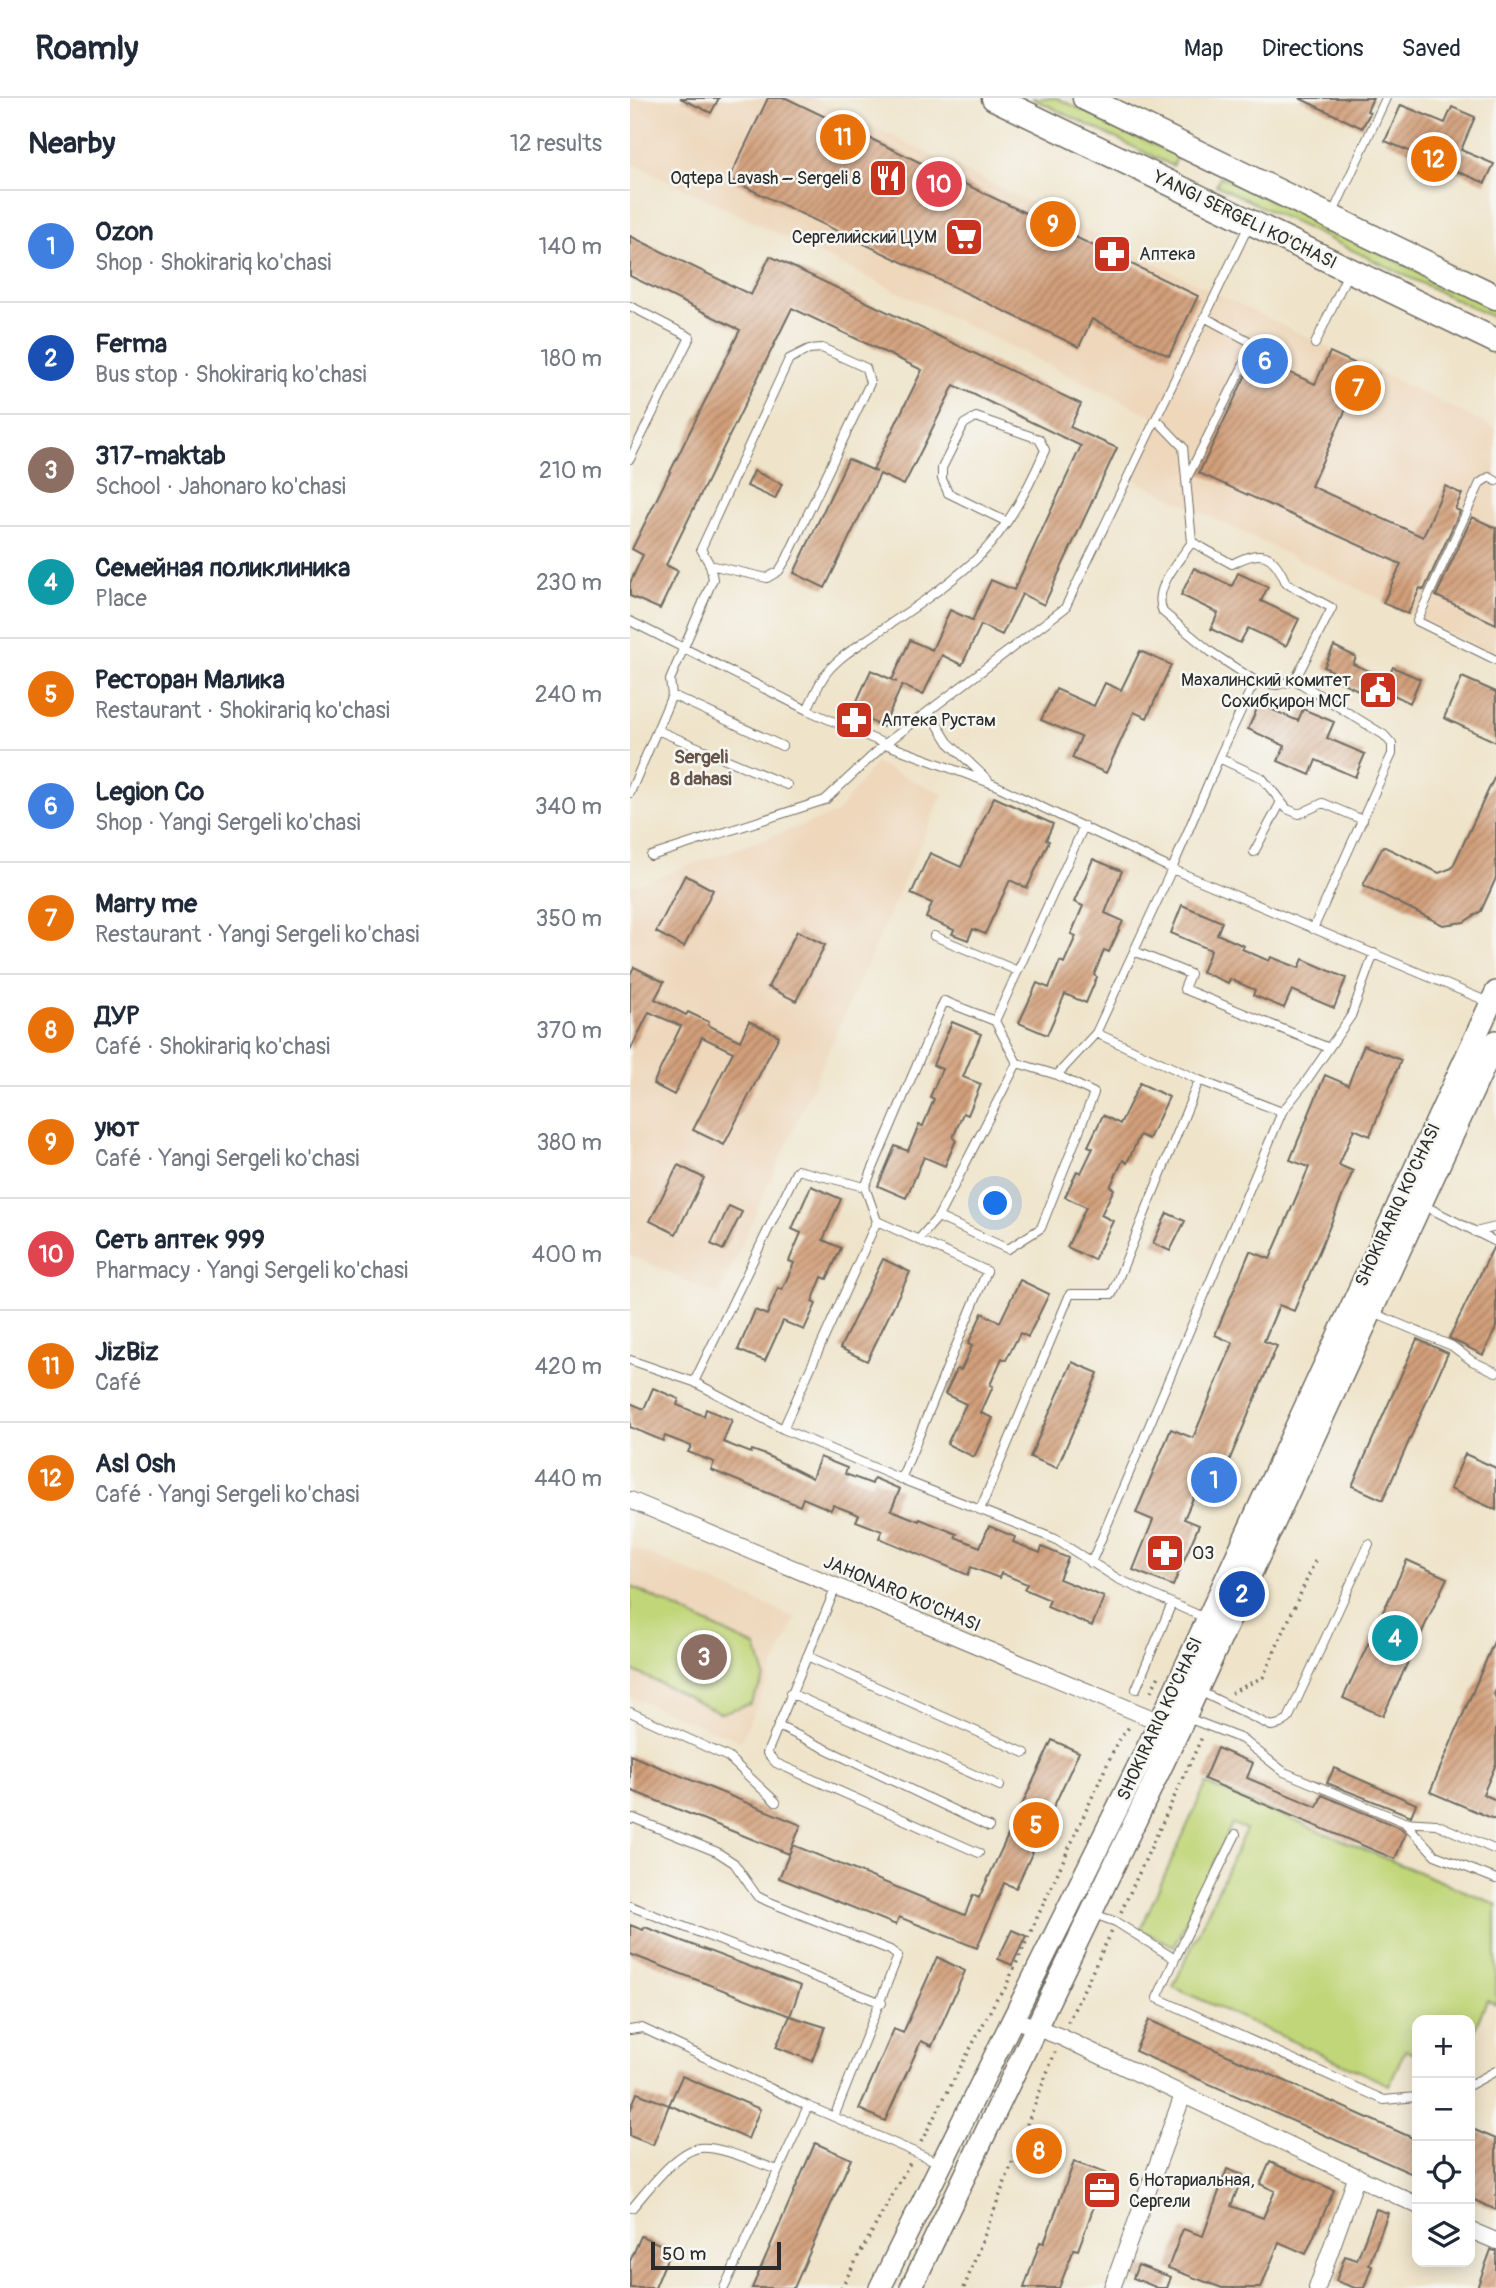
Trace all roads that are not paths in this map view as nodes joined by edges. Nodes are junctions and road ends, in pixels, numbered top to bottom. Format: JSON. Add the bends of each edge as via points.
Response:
{"nodes":[{"id":1,"x":994,"y":98,"type":"edge"},
{"id":2,"x":1085,"y":98,"type":"edge"},
{"id":3,"x":1386,"y":98,"type":"edge"},
{"id":4,"x":1220,"y":164,"type":"junction"},
{"id":5,"x":1202,"y":199,"type":"junction"},
{"id":6,"x":1330,"y":218,"type":"junction"},
{"id":7,"x":1250,"y":222,"type":"junction"},
{"id":8,"x":1349,"y":270,"type":"junction"},
{"id":9,"x":1496,"y":297,"type":"edge"},
{"id":10,"x":630,"y":306,"type":"edge"},
{"id":11,"x":1205,"y":317,"type":"junction"},
{"id":12,"x":1496,"y":341,"type":"edge"},
{"id":13,"x":1315,"y":344,"type":"dead end"},
{"id":14,"x":1156,"y":419,"type":"junction"},
{"id":15,"x":630,"y":459,"type":"edge"},
{"id":16,"x":1186,"y":480,"type":"junction"},
{"id":17,"x":1496,"y":481,"type":"edge"},
{"id":18,"x":1007,"y":522,"type":"junction"},
{"id":19,"x":1192,"y":542,"type":"junction"},
{"id":20,"x":710,"y":565,"type":"junction"},
{"id":21,"x":630,"y":621,"type":"edge"},
{"id":22,"x":683,"y":648,"type":"junction"},
{"id":23,"x":1496,"y":660,"type":"edge"},
{"id":24,"x":1296,"y":680,"type":"junction"},
{"id":25,"x":1257,"y":682,"type":"junction"},
{"id":26,"x":673,"y":695,"type":"junction"},
{"id":27,"x":807,"y":710,"type":"junction"},
{"id":28,"x":929,"y":711,"type":"junction"},
{"id":29,"x":657,"y":730,"type":"junction"},
{"id":30,"x":885,"y":744,"type":"junction"},
{"id":31,"x":782,"y":746,"type":"dead end"},
{"id":32,"x":1219,"y":758,"type":"junction"},
{"id":33,"x":993,"y":784,"type":"junction"},
{"id":34,"x":787,"y":785,"type":"dead end"},
{"id":35,"x":630,"y":793,"type":"edge"},
{"id":36,"x":1281,"y":802,"type":"junction"},
{"id":37,"x":1363,"y":820,"type":"junction"},
{"id":38,"x":1084,"y":826,"type":"junction"},
{"id":39,"x":1254,"y":852,"type":"dead end"},
{"id":40,"x":651,"y":856,"type":"dead end"},
{"id":41,"x":1172,"y":869,"type":"junction"},
{"id":42,"x":1313,"y":929,"type":"junction"},
{"id":43,"x":934,"y":936,"type":"dead end"},
{"id":44,"x":1134,"y":951,"type":"junction"},
{"id":45,"x":1374,"y":953,"type":"junction"},
{"id":46,"x":1017,"y":971,"type":"junction"},
{"id":47,"x":1493,"y":997,"type":"edge"},
{"id":48,"x":995,"y":1020,"type":"junction"},
{"id":49,"x":1096,"y":1033,"type":"junction"},
{"id":50,"x":1496,"y":1041,"type":"edge"},
{"id":51,"x":1329,"y":1048,"type":"junction"},
{"id":52,"x":1017,"y":1063,"type":"junction"},
{"id":53,"x":1057,"y":1075,"type":"junction"},
{"id":54,"x":1199,"y":1080,"type":"junction"},
{"id":55,"x":1282,"y":1112,"type":"junction"},
{"id":56,"x":865,"y":1186,"type":"junction"},
{"id":57,"x":1421,"y":1204,"type":"junction"},
{"id":58,"x":938,"y":1217,"type":"junction"},
{"id":59,"x":877,"y":1221,"type":"junction"},
{"id":60,"x":1496,"y":1227,"type":"edge"},
{"id":61,"x":1475,"y":1232,"type":"junction"},
{"id":62,"x":919,"y":1239,"type":"junction"},
{"id":63,"x":1496,"y":1242,"type":"edge"},
{"id":64,"x":1371,"y":1312,"type":"junction"},
{"id":65,"x":630,"y":1360,"type":"edge"},
{"id":66,"x":1496,"y":1372,"type":"edge"},
{"id":67,"x":694,"y":1382,"type":"junction"},
{"id":68,"x":783,"y":1429,"type":"junction"},
{"id":69,"x":901,"y":1479,"type":"junction"},
{"id":70,"x":630,"y":1500,"type":"edge"},
{"id":71,"x":980,"y":1510,"type":"junction"},
{"id":72,"x":1369,"y":1544,"type":"dead end"},
{"id":73,"x":1091,"y":1563,"type":"junction"},
{"id":74,"x":836,"y":1587,"type":"junction"},
{"id":75,"x":1172,"y":1603,"type":"junction"},
{"id":76,"x":1208,"y":1619,"type":"junction"},
{"id":77,"x":807,"y":1656,"type":"junction"},
{"id":78,"x":1179,"y":1682,"type":"junction"},
{"id":79,"x":1136,"y":1689,"type":"dead end"},
{"id":80,"x":790,"y":1693,"type":"junction"},
{"id":81,"x":630,"y":1712,"type":"edge"},
{"id":82,"x":1185,"y":1717,"type":"junction"},
{"id":83,"x":1160,"y":1722,"type":"junction"},
{"id":84,"x":778,"y":1726,"type":"junction"},
{"id":85,"x":1025,"y":1753,"type":"dead end"},
{"id":86,"x":1000,"y":1786,"type":"dead end"},
{"id":87,"x":776,"y":1802,"type":"dead end"},
{"id":88,"x":630,"y":1820,"type":"edge"},
{"id":89,"x":1404,"y":1822,"type":"junction"},
{"id":90,"x":989,"y":1827,"type":"dead end"},
{"id":91,"x":1237,"y":1834,"type":"dead end"},
{"id":92,"x":1496,"y":1850,"type":"edge"},
{"id":93,"x":979,"y":1853,"type":"dead end"},
{"id":94,"x":1496,"y":1880,"type":"edge"},
{"id":95,"x":630,"y":1906,"type":"edge"},
{"id":96,"x":1091,"y":1913,"type":"junction"},
{"id":97,"x":1175,"y":1959,"type":"junction"},
{"id":98,"x":881,"y":2003,"type":"junction"},
{"id":99,"x":1013,"y":2019,"type":"junction"},
{"id":100,"x":1036,"y":2028,"type":"junction"},
{"id":101,"x":630,"y":2030,"type":"edge"},
{"id":102,"x":1496,"y":2071,"type":"edge"},
{"id":103,"x":1475,"y":2082,"type":"edge"},
{"id":104,"x":1183,"y":2095,"type":"junction"},
{"id":105,"x":1412,"y":2097,"type":"edge"},
{"id":106,"x":808,"y":2106,"type":"junction"},
{"id":107,"x":834,"y":2117,"type":"junction"},
{"id":108,"x":942,"y":2164,"type":"junction"},
{"id":109,"x":778,"y":2170,"type":"junction"},
{"id":110,"x":1357,"y":2176,"type":"junction"},
{"id":111,"x":1415,"y":2204,"type":"edge"},
{"id":112,"x":631,"y":2209,"type":"edge"},
{"id":113,"x":1475,"y":2232,"type":"edge"},
{"id":114,"x":1496,"y":2241,"type":"edge"},
{"id":115,"x":724,"y":2288,"type":"edge"},
{"id":116,"x":880,"y":2288,"type":"edge"},
{"id":117,"x":911,"y":2288,"type":"edge"},
{"id":118,"x":1112,"y":2288,"type":"edge"},
{"id":119,"x":1317,"y":2288,"type":"edge"}],
"edges":[{"from":1,"to":5,"type":"main road","name":"YANGI SERGELI KO'CHASI"},
{"from":2,"to":4,"type":"main road"},
{"from":3,"to":6,"type":"lane"},
{"from":4,"to":5,"type":"main road"},
{"from":4,"to":6,"type":"main road"},
{"from":5,"to":7,"type":"main road","name":"YANGI SERGELI KO'CHASI"},
{"from":6,"to":9,"type":"main road"},
{"from":7,"to":8,"type":"main road","name":"YANGI SERGELI KO'CHASI"},
{"from":7,"to":11,"type":"lane"},
{"from":8,"to":12,"type":"main road","name":"YANGI SERGELI KO'CHASI"},
{"from":8,"to":13,"type":"lane"},
{"from":10,"to":15,"type":"lane","via":[[690,337]]},
{"from":11,"to":14,"type":"lane"},
{"from":11,"to":16,"type":"lane","via":[[1253,346]]},
{"from":14,"to":16,"type":"lane","via":[[1183,447]]},
{"from":14,"to":28,"type":"lane","via":[[1065,608]]},
{"from":16,"to":19,"type":"lane"},
{"from":17,"to":23,"type":"lane","via":[[1489,478],[1480,483],[1417,621]]},
{"from":18,"to":18,"type":"lane","via":[[1045,450],[1039,439],[976,417],[964,424],[942,468],[942,479],[948,493]]},
{"from":18,"to":27,"type":"lane","via":[[1001,533],[936,593],[826,673]]},
{"from":19,"to":24,"type":"lane","via":[[1231,564],[1251,554],[1269,557],[1286,583],[1332,608]]},
{"from":19,"to":25,"type":"lane","via":[[1164,585],[1159,603],[1163,612]]},
{"from":20,"to":20,"type":"lane","via":[[701,548],[789,359],[822,348],[866,368],[870,383],[779,571],[767,578]]},
{"from":20,"to":22,"type":"lane","via":[[713,579]]},
{"from":21,"to":22,"type":"lane"},
{"from":22,"to":26,"type":"lane","via":[[670,680]]},
{"from":22,"to":27,"type":"lane"},
{"from":24,"to":25,"type":"lane","via":[[1277,685]]},
{"from":24,"to":37,"type":"lane","via":[[1392,744],[1392,754]]},
{"from":25,"to":32,"type":"lane"},
{"from":26,"to":29,"type":"lane"},
{"from":26,"to":31,"type":"lane"},
{"from":27,"to":30,"type":"lane"},
{"from":28,"to":30,"type":"lane"},
{"from":28,"to":33,"type":"lane","via":[[948,742]]},
{"from":29,"to":34,"type":"lane"},
{"from":29,"to":35,"type":"lane"},
{"from":30,"to":33,"type":"lane"},
{"from":30,"to":40,"type":"lane","via":[[825,800]]},
{"from":32,"to":36,"type":"lane","via":[[1262,778]]},
{"from":32,"to":41,"type":"lane"},
{"from":33,"to":38,"type":"lane"},
{"from":36,"to":37,"type":"lane","via":[[1299,814],[1324,803]]},
{"from":36,"to":39,"type":"lane"},
{"from":37,"to":42,"type":"lane"},
{"from":38,"to":41,"type":"lane"},
{"from":38,"to":46,"type":"lane"},
{"from":41,"to":42,"type":"lane"},
{"from":41,"to":44,"type":"lane"},
{"from":42,"to":45,"type":"lane"},
{"from":43,"to":46,"type":"lane"},
{"from":44,"to":49,"type":"lane"},
{"from":44,"to":51,"type":"lane","via":[[1189,974],[1185,989]]},
{"from":45,"to":47,"type":"lane"},
{"from":45,"to":51,"type":"lane","via":[[1351,1016]]},
{"from":46,"to":48,"type":"lane"},
{"from":47,"to":76,"type":"main road","name":"SHOKIRARIQ KO'CHASI"},
{"from":48,"to":52,"type":"lane"},
{"from":48,"to":56,"type":"lane","via":[[944,1000]]},
{"from":49,"to":53,"type":"lane"},
{"from":49,"to":54,"type":"lane"},
{"from":50,"to":57,"type":"main road","name":"SHOKIRARIQ KO'CHASI"},
{"from":51,"to":55,"type":"lane"},
{"from":52,"to":53,"type":"lane"},
{"from":52,"to":58,"type":"lane"},
{"from":53,"to":58,"type":"lane","via":[[1094,1093],[1041,1228],[1009,1250]]},
{"from":54,"to":55,"type":"lane"},
{"from":54,"to":71,"type":"lane","via":[[1112,1294],[1070,1294]]},
{"from":55,"to":73,"type":"lane"},
{"from":56,"to":59,"type":"lane"},
{"from":56,"to":67,"type":"lane","via":[[797,1170]]},
{"from":57,"to":61,"type":"lane"},
{"from":57,"to":64,"type":"main road","name":"SHOKIRARIQ KO'CHASI"},
{"from":58,"to":62,"type":"lane"},
{"from":59,"to":62,"type":"lane"},
{"from":59,"to":68,"type":"lane"},
{"from":60,"to":61,"type":"lane"},
{"from":61,"to":63,"type":"lane"},
{"from":62,"to":69,"type":"lane","via":[[987,1272]]},
{"from":64,"to":66,"type":"lane","via":[[1452,1346],[1472,1362]]},
{"from":64,"to":78,"type":"main road","name":"SHOKIRARIQ KO'CHASI"},
{"from":65,"to":67,"type":"lane"},
{"from":67,"to":68,"type":"lane"},
{"from":68,"to":69,"type":"lane"},
{"from":69,"to":71,"type":"lane"},
{"from":70,"to":74,"type":"street","name":"JAHONARO KO'CHASI"},
{"from":71,"to":73,"type":"lane","via":[[1055,1539]]},
{"from":72,"to":78,"type":"lane","via":[[1288,1719],[1271,1726]]},
{"from":73,"to":75,"type":"lane"},
{"from":74,"to":77,"type":"lane"},
{"from":74,"to":83,"type":"street","name":"JAHONARO KO'CHASI"},
{"from":75,"to":76,"type":"lane"},
{"from":75,"to":79,"type":"lane"},
{"from":76,"to":78,"type":"main road","name":"SHOKIRARIQ KO'CHASI"},
{"from":77,"to":80,"type":"lane"},
{"from":77,"to":85,"type":"lane"},
{"from":78,"to":82,"type":"main road","name":"SHOKIRARIQ KO'CHASI"},
{"from":78,"to":83,"type":"main road","name":"SHOKIRARIQ KO'CHASI"},
{"from":80,"to":84,"type":"lane"},
{"from":80,"to":86,"type":"lane"},
{"from":81,"to":87,"type":"lane","via":[[728,1757]]},
{"from":82,"to":89,"type":"lane","via":[[1242,1739],[1284,1772]]},
{"from":82,"to":96,"type":"main road","name":"SHOKIRARIQ KO'CHASI"},
{"from":83,"to":99,"type":"main road","name":"SHOKIRARIQ KO'CHASI"},
{"from":84,"to":90,"type":"lane"},
{"from":84,"to":93,"type":"lane","via":[[767,1753],[776,1763]]},
{"from":88,"to":98,"type":"lane","via":[[647,1822],[717,1852],[734,1863],[757,1896],[890,1950],[898,1956]]},
{"from":89,"to":92,"type":"lane","via":[[1436,1824]]},
{"from":89,"to":94,"type":"lane","via":[[1435,1855]]},
{"from":91,"to":97,"type":"lane"},
{"from":95,"to":98,"type":"lane"},
{"from":96,"to":97,"type":"lane","via":[[1116,1922]]},
{"from":96,"to":100,"type":"main road","name":"SHOKIRARIQ KO'CHASI"},
{"from":97,"to":105,"type":"lane","via":[[1157,1998],[1384,2100]]},
{"from":98,"to":107,"type":"lane"},
{"from":99,"to":100,"type":"street"},
{"from":99,"to":108,"type":"main road","name":"SHOKIRARIQ KO'CHASI"},
{"from":100,"to":104,"type":"street"},
{"from":100,"to":117,"type":"main road","name":"SHOKIRARIQ KO'CHASI"},
{"from":101,"to":106,"type":"lane","via":[[642,2028]]},
{"from":102,"to":103,"type":"lane"},
{"from":104,"to":110,"type":"street"},
{"from":104,"to":118,"type":"street"},
{"from":106,"to":107,"type":"lane"},
{"from":106,"to":109,"type":"lane"},
{"from":107,"to":108,"type":"lane"},
{"from":108,"to":116,"type":"main road","name":"SHOKIRARIQ KO'CHASI"},
{"from":109,"to":112,"type":"lane","via":[[717,2149],[698,2148],[683,2154]]},
{"from":109,"to":115,"type":"lane"},
{"from":110,"to":111,"type":"street"},
{"from":110,"to":119,"type":"street"},
{"from":113,"to":114,"type":"street"}]}
